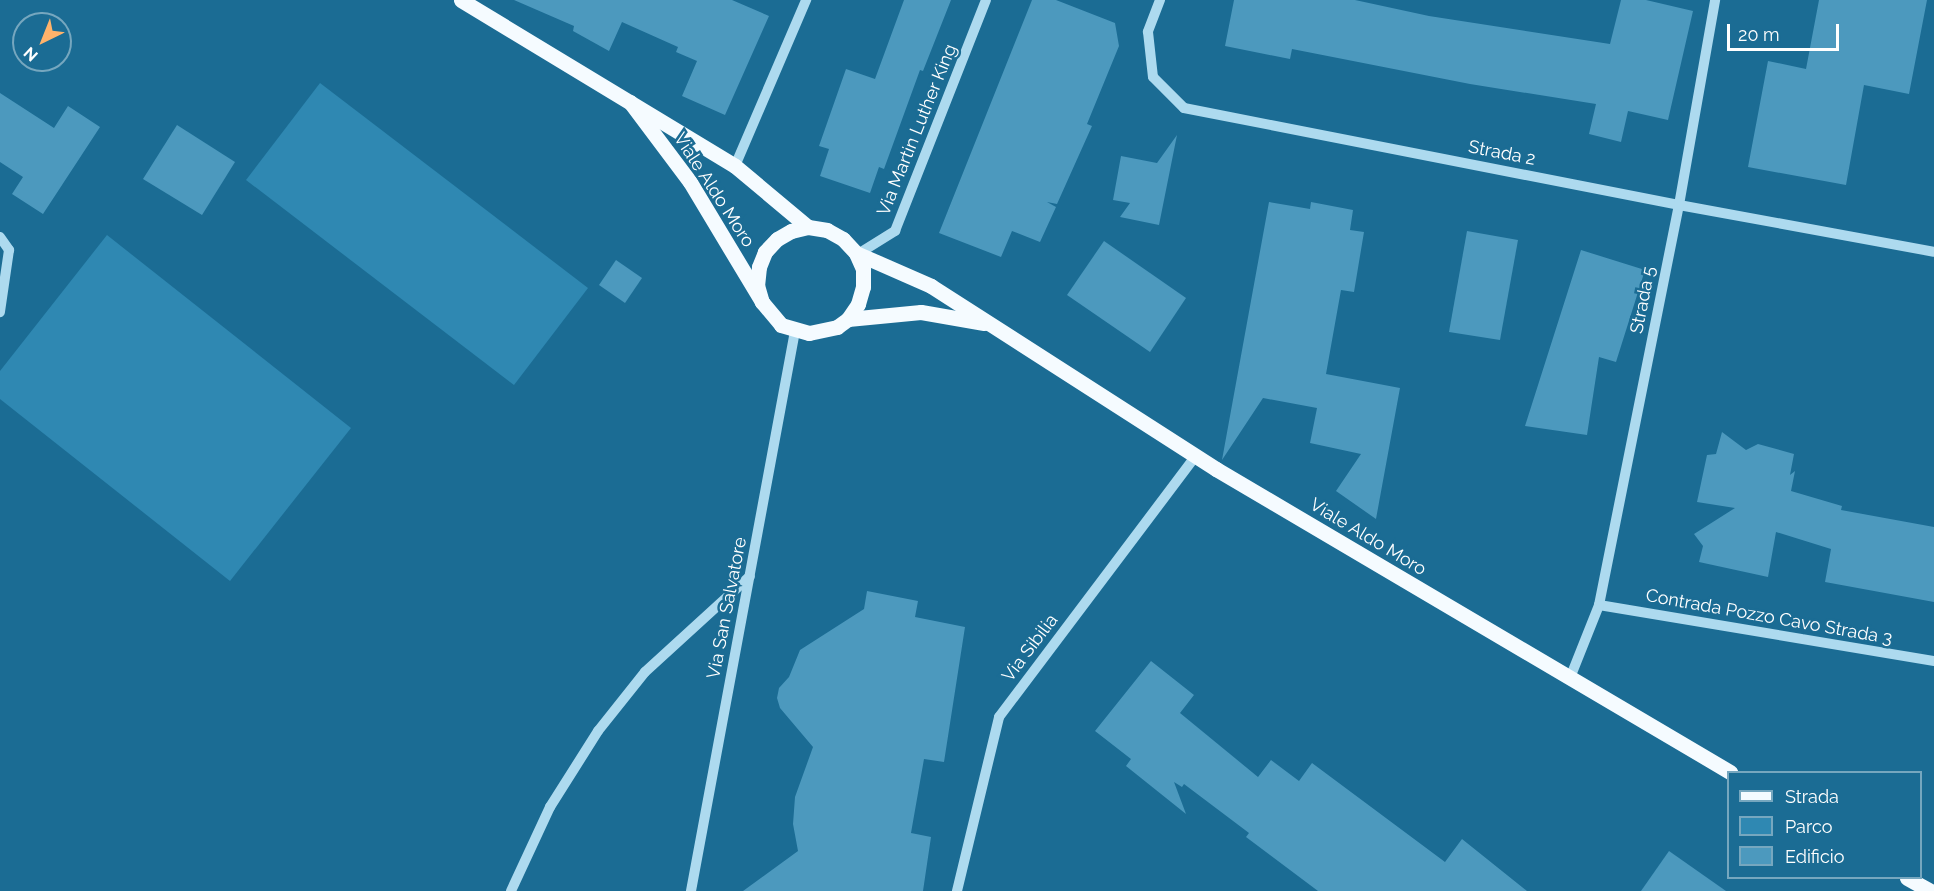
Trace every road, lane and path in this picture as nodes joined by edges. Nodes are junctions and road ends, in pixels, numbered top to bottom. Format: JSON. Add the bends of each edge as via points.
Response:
{"nodes":[{"id":1,"x":460,"y":0,"type":"edge"},
{"id":2,"x":806,"y":0,"type":"edge"},
{"id":3,"x":986,"y":0,"type":"edge"},
{"id":4,"x":1160,"y":0,"type":"edge"},
{"id":5,"x":1715,"y":0,"type":"edge"},
{"id":6,"x":630,"y":102,"type":"junction"},
{"id":7,"x":735,"y":166,"type":"junction"},
{"id":8,"x":1679,"y":205,"type":"junction"},
{"id":9,"x":808,"y":227,"type":"junction"},
{"id":10,"x":0,"y":237,"type":"edge"},
{"id":11,"x":1934,"y":252,"type":"edge"},
{"id":12,"x":857,"y":254,"type":"junction"},
{"id":13,"x":762,"y":302,"type":"junction"},
{"id":14,"x":0,"y":312,"type":"edge"},
{"id":15,"x":848,"y":319,"type":"junction"},
{"id":16,"x":993,"y":325,"type":"junction"},
{"id":17,"x":795,"y":331,"type":"junction"},
{"id":18,"x":1196,"y":456,"type":"junction"},
{"id":19,"x":750,"y":576,"type":"junction"},
{"id":20,"x":1599,"y":605,"type":"junction"},
{"id":21,"x":1934,"y":661,"type":"edge"},
{"id":22,"x":1570,"y":678,"type":"junction"},
{"id":23,"x":1728,"y":771,"type":"edge"},
{"id":24,"x":1909,"y":879,"type":"edge"},
{"id":25,"x":511,"y":891,"type":"edge"},
{"id":26,"x":692,"y":891,"type":"edge"},
{"id":27,"x":957,"y":891,"type":"edge"},
{"id":28,"x":1930,"y":891,"type":"edge"}],
"edges":[{"from":1,"to":6,"type":"main road","name":"Viale Aldo Moro"},
{"from":2,"to":7,"type":"street"},
{"from":3,"to":12,"type":"street","name":"Via Martin Luther King","via":[[895,231]]},
{"from":4,"to":8,"type":"street","name":"Strada 2","via":[[1148,32],[1154,77],[1184,108]]},
{"from":5,"to":8,"type":"street","name":"Strada 5"},
{"from":6,"to":7,"type":"main road","name":"Viale Aldo Moro"},
{"from":6,"to":13,"type":"main road","name":"Viale Aldo Moro","via":[[690,182]]},
{"from":7,"to":9,"type":"main road","name":"Viale Aldo Moro"},
{"from":8,"to":11,"type":"street","name":"Strada 2"},
{"from":8,"to":20,"type":"street","name":"Strada 5"},
{"from":9,"to":12,"type":"main road","name":"Viale Aldo Moro","via":[[835,234]]},
{"from":9,"to":13,"type":"main road","name":"Viale Aldo Moro","via":[[777,239],[765,252],[757,285]]},
{"from":10,"to":14,"type":"street","via":[[9,250]]},
{"from":12,"to":15,"type":"main road","via":[[863,287]]},
{"from":12,"to":16,"type":"main road","name":"Viale Aldo Moro","via":[[931,286]]},
{"from":13,"to":17,"type":"main road","name":"Viale Aldo Moro","via":[[781,325]]},
{"from":15,"to":16,"type":"main road","name":"Viale Aldo Moro","via":[[921,312]]},
{"from":15,"to":17,"type":"main road","name":"Viale Aldo Moro","via":[[824,332]]},
{"from":16,"to":18,"type":"main road","name":"Viale Aldo Moro"},
{"from":17,"to":19,"type":"street","name":"Via San Salvatore"},
{"from":18,"to":22,"type":"main road","name":"Viale Aldo Moro"},
{"from":18,"to":27,"type":"street","name":"Via Sibilia","via":[[999,717]]},
{"from":19,"to":25,"type":"street","via":[[645,672],[598,731],[550,807]]},
{"from":19,"to":26,"type":"street","name":"Via San Salvatore"},
{"from":20,"to":21,"type":"street","name":"Contrada Pozzo Cavo Strada 3"},
{"from":20,"to":22,"type":"street","name":"Strada 5"},
{"from":22,"to":23,"type":"main road","name":"Viale Aldo Moro"},
{"from":24,"to":28,"type":"main road"}]}
